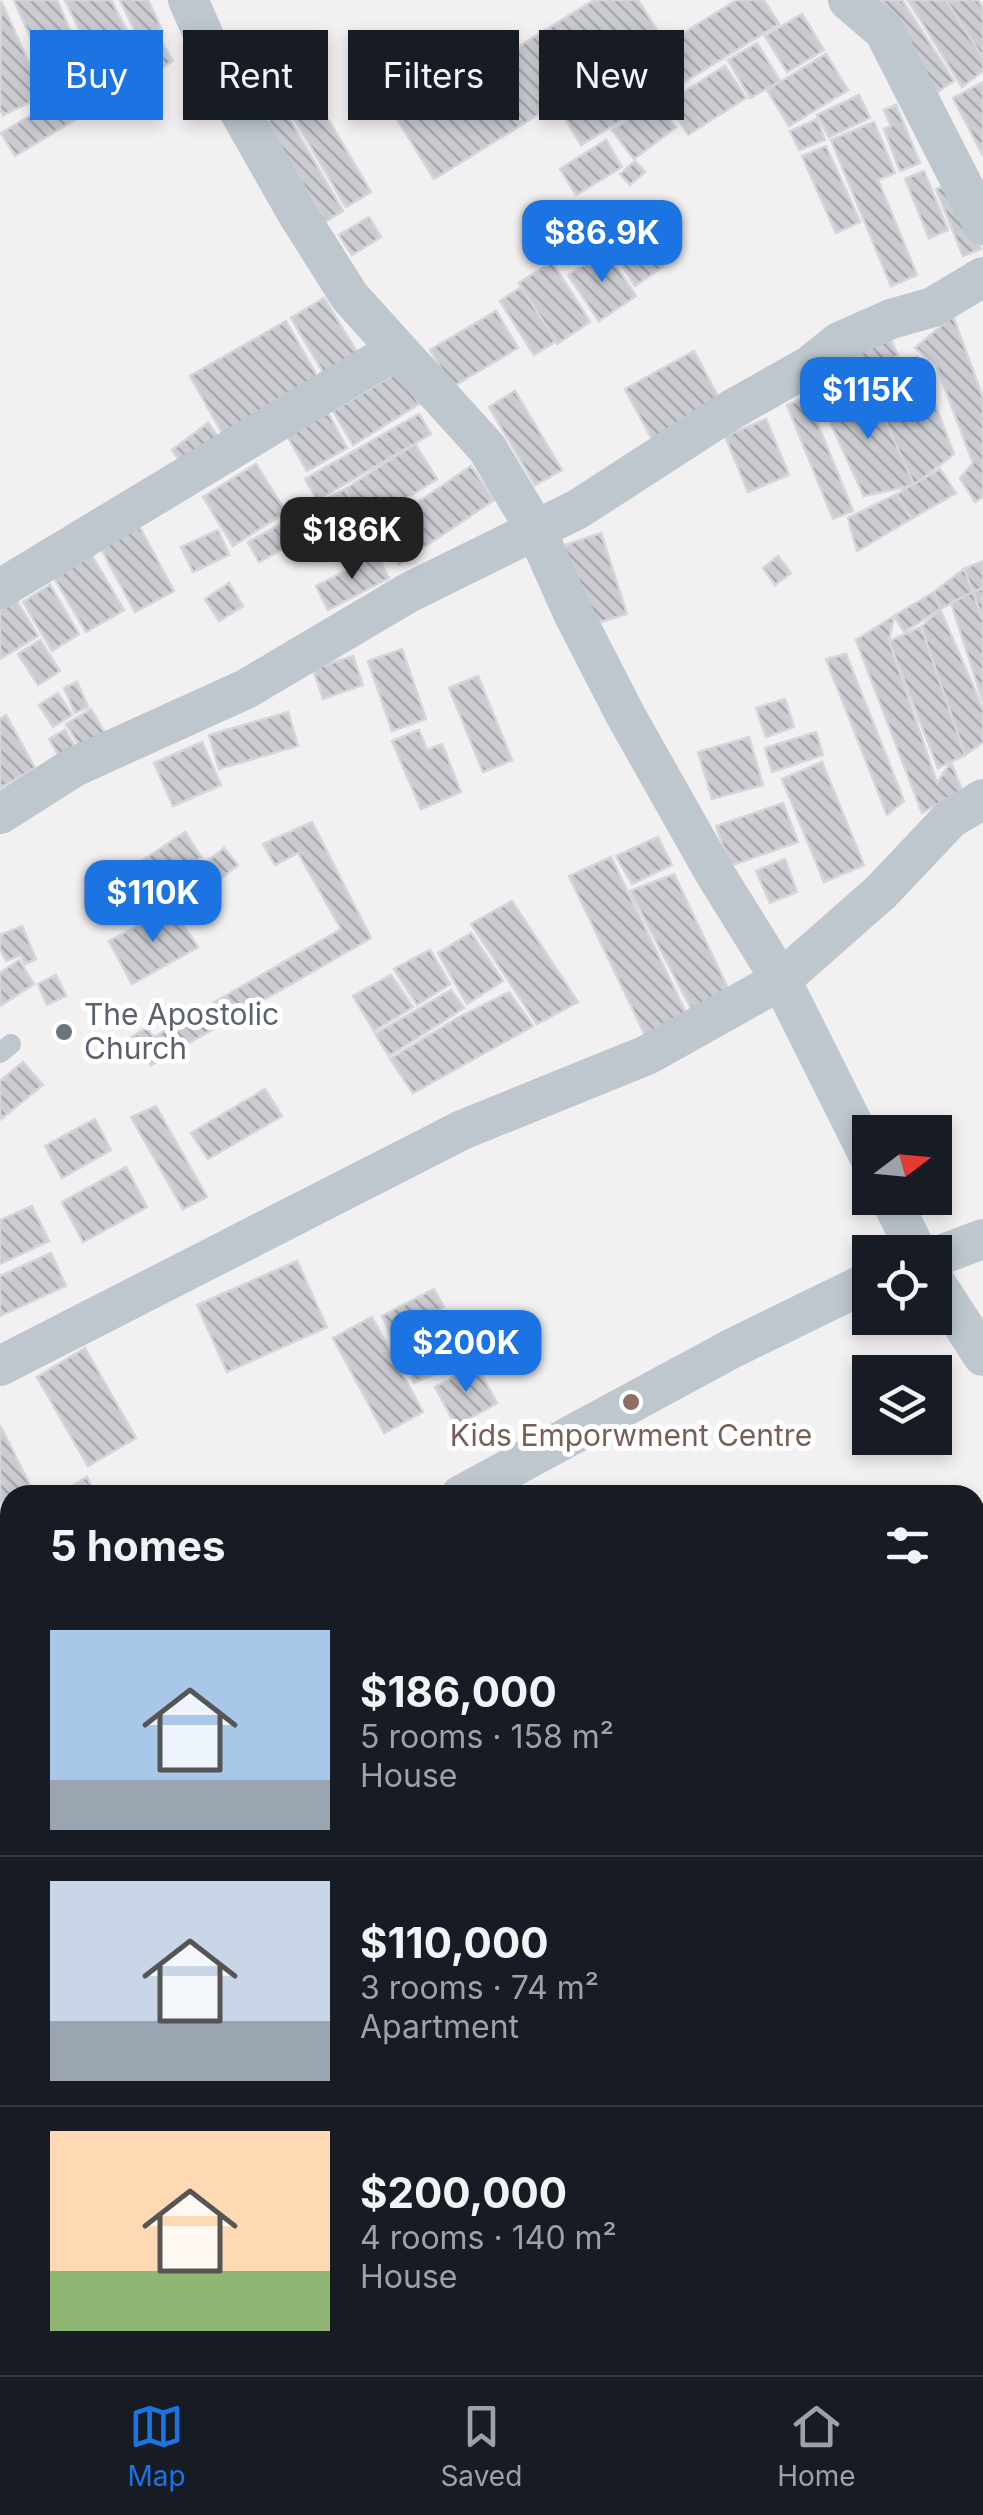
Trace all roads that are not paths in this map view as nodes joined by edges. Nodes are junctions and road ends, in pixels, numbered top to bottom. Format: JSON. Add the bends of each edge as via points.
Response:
{"nodes":[{"id":1,"x":188,"y":0,"type":"edge"},
{"id":2,"x":848,"y":0,"type":"edge"},
{"id":3,"x":983,"y":225,"type":"edge"},
{"id":4,"x":983,"y":277,"type":"edge"},
{"id":5,"x":396,"y":350,"type":"junction"},
{"id":6,"x":536,"y":530,"type":"junction"},
{"id":7,"x":0,"y":589,"type":"edge"},
{"id":8,"x":983,"y":799,"type":"edge"},
{"id":9,"x":0,"y":814,"type":"edge"},
{"id":10,"x":781,"y":980,"type":"junction"},
{"id":11,"x":852,"y":1122,"type":"edge"},
{"id":12,"x":983,"y":1239,"type":"edge"},
{"id":13,"x":952,"y":1251,"type":"edge"},
{"id":14,"x":852,"y":1290,"type":"edge"},
{"id":15,"x":952,"y":1308,"type":"edge"},
{"id":16,"x":983,"y":1356,"type":"edge"},
{"id":17,"x":0,"y":1366,"type":"edge"},
{"id":18,"x":479,"y":1485,"type":"edge"}],
"edges":[{"from":1,"to":5,"type":"street","via":[[230,95],[298,214],[350,297]]},
{"from":2,"to":3,"type":"street","via":[[884,31]]},
{"from":4,"to":6,"type":"street","via":[[934,307],[839,342]]},
{"from":5,"to":6,"type":"street","via":[[486,448]]},
{"from":5,"to":7,"type":"street"},
{"from":6,"to":9,"type":"street","via":[[408,593],[246,689],[74,767]]},
{"from":6,"to":10,"type":"street","via":[[626,716]]},
{"from":8,"to":10,"type":"street","via":[[950,819],[881,892]]},
{"from":10,"to":11,"type":"street"},
{"from":10,"to":17,"type":"street","via":[[646,1055],[462,1130]]},
{"from":12,"to":13,"type":"street"},
{"from":14,"to":18,"type":"street"},
{"from":15,"to":16,"type":"street"}]}
